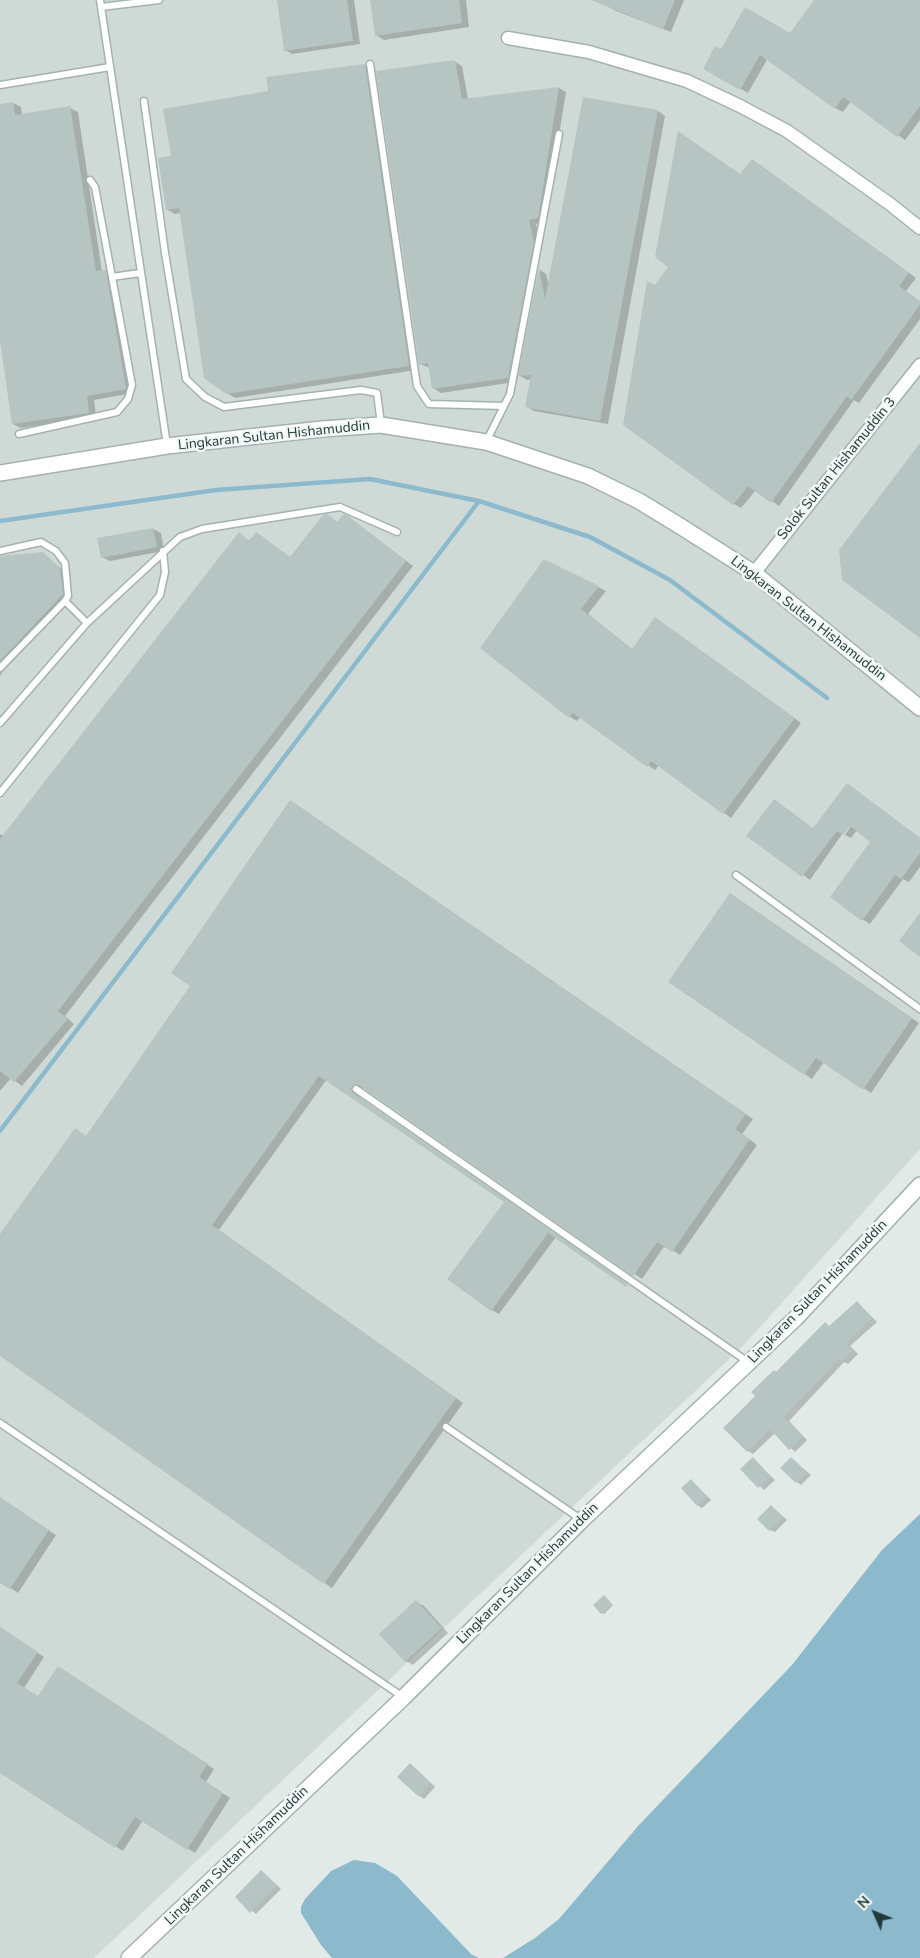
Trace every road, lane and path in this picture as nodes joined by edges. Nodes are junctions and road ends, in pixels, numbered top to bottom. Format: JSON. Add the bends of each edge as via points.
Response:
{"nodes":[{"id":1,"x":159,"y":0,"type":"edge"},
{"id":2,"x":100,"y":3,"type":"edge"},
{"id":3,"x":508,"y":38,"type":"dead end"},
{"id":4,"x":370,"y":64,"type":"dead end"},
{"id":5,"x":110,"y":67,"type":"junction"},
{"id":6,"x":0,"y":85,"type":"edge"},
{"id":7,"x":144,"y":101,"type":"dead end"},
{"id":8,"x":559,"y":134,"type":"dead end"},
{"id":9,"x":90,"y":180,"type":"dead end"},
{"id":10,"x":920,"y":228,"type":"edge"},
{"id":11,"x":140,"y":273,"type":"junction"},
{"id":12,"x":112,"y":277,"type":"junction"},
{"id":13,"x":920,"y":365,"type":"edge"},
{"id":14,"x":504,"y":406,"type":"junction"},
{"id":15,"x":381,"y":425,"type":"junction"},
{"id":16,"x":19,"y":434,"type":"dead end"},
{"id":17,"x":486,"y":442,"type":"junction"},
{"id":18,"x":167,"y":446,"type":"junction"},
{"id":19,"x":0,"y":474,"type":"edge"},
{"id":20,"x":398,"y":532,"type":"dead end"},
{"id":21,"x":0,"y":550,"type":"edge"},
{"id":22,"x":163,"y":551,"type":"junction"},
{"id":23,"x":754,"y":573,"type":"junction"},
{"id":24,"x":66,"y":601,"type":"junction"},
{"id":25,"x":87,"y":623,"type":"junction"},
{"id":26,"x":0,"y":668,"type":"edge"},
{"id":27,"x":920,"y":708,"type":"edge"},
{"id":28,"x":0,"y":723,"type":"edge"},
{"id":29,"x":0,"y":793,"type":"edge"},
{"id":30,"x":736,"y":876,"type":"dead end"},
{"id":31,"x":920,"y":1009,"type":"edge"},
{"id":32,"x":356,"y":1089,"type":"dead end"},
{"id":33,"x":920,"y":1185,"type":"edge"},
{"id":34,"x":749,"y":1363,"type":"junction"},
{"id":35,"x":0,"y":1423,"type":"edge"},
{"id":36,"x":446,"y":1427,"type":"dead end"},
{"id":37,"x":582,"y":1520,"type":"junction"},
{"id":38,"x":404,"y":1697,"type":"junction"},
{"id":39,"x":130,"y":1958,"type":"edge"}],
"edges":[{"from":1,"to":2,"type":"lane"},
{"from":2,"to":5,"type":"lane"},
{"from":3,"to":10,"type":"street","via":[[589,52],[687,81],[786,131]]},
{"from":4,"to":14,"type":"lane","via":[[417,386],[429,404]]},
{"from":5,"to":6,"type":"lane"},
{"from":5,"to":11,"type":"lane"},
{"from":7,"to":15,"type":"lane","via":[[186,379],[204,397],[224,407],[369,391],[377,393]]},
{"from":8,"to":14,"type":"lane","via":[[510,394]]},
{"from":9,"to":12,"type":"lane","via":[[95,187]]},
{"from":11,"to":12,"type":"lane"},
{"from":11,"to":18,"type":"lane"},
{"from":12,"to":16,"type":"lane","via":[[132,385],[128,399],[117,412]]},
{"from":13,"to":23,"type":"street","name":"Solok Sultan Hishamuddin 3"},
{"from":14,"to":17,"type":"lane"},
{"from":15,"to":17,"type":"street","name":"Lingkaran Sultan Hishamuddin"},
{"from":15,"to":18,"type":"street","name":"Lingkaran Sultan Hishamuddin","via":[[322,428]]},
{"from":17,"to":23,"type":"street","name":"Lingkaran Sultan Hishamuddin","via":[[596,480],[647,506]]},
{"from":18,"to":19,"type":"street","name":"Lingkaran Sultan Hishamuddin"},
{"from":20,"to":22,"type":"lane","via":[[340,507],[202,529],[180,537]]},
{"from":21,"to":24,"type":"lane","via":[[40,542],[56,551],[65,562]]},
{"from":22,"to":25,"type":"lane"},
{"from":22,"to":29,"type":"lane","via":[[165,572],[160,595]]},
{"from":23,"to":27,"type":"street","name":"Lingkaran Sultan Hishamuddin"},
{"from":24,"to":25,"type":"lane"},
{"from":24,"to":26,"type":"lane"},
{"from":25,"to":28,"type":"lane"},
{"from":30,"to":31,"type":"lane"},
{"from":32,"to":34,"type":"lane"},
{"from":33,"to":34,"type":"street","name":"Lingkaran Sultan Hishamuddin","via":[[796,1318]]},
{"from":34,"to":37,"type":"street","name":"Lingkaran Sultan Hishamuddin"},
{"from":35,"to":38,"type":"lane"},
{"from":36,"to":37,"type":"lane"},
{"from":37,"to":38,"type":"street","name":"Lingkaran Sultan Hishamuddin"},
{"from":38,"to":39,"type":"street","name":"Lingkaran Sultan Hishamuddin"}]}
